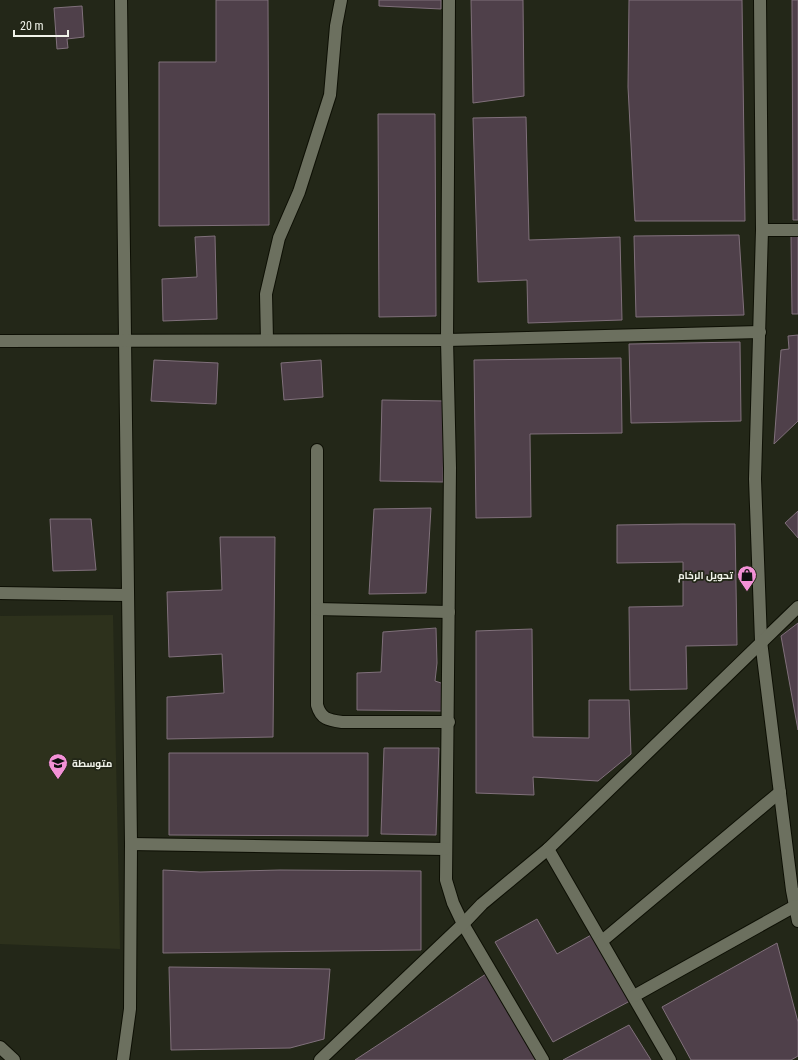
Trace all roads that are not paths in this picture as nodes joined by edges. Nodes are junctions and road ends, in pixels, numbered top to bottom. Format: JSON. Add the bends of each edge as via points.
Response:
{"nodes":[{"id":1,"x":121,"y":0,"type":"edge"},
{"id":2,"x":341,"y":0,"type":"edge"},
{"id":3,"x":449,"y":0,"type":"edge"},
{"id":4,"x":760,"y":0,"type":"edge"},
{"id":5,"x":762,"y":230,"type":"junction"},
{"id":6,"x":798,"y":230,"type":"edge"},
{"id":7,"x":760,"y":332,"type":"junction"},
{"id":8,"x":267,"y":340,"type":"junction"},
{"id":9,"x":446,"y":340,"type":"junction"},
{"id":10,"x":0,"y":341,"type":"edge"},
{"id":11,"x":124,"y":341,"type":"junction"},
{"id":12,"x":317,"y":450,"type":"dead end"},
{"id":13,"x":0,"y":593,"type":"edge"},
{"id":14,"x":127,"y":595,"type":"junction"},
{"id":15,"x":798,"y":607,"type":"edge"},
{"id":16,"x":317,"y":609,"type":"junction"},
{"id":17,"x":450,"y":612,"type":"junction"},
{"id":18,"x":761,"y":641,"type":"junction"},
{"id":19,"x":449,"y":722,"type":"junction"},
{"id":20,"x":780,"y":792,"type":"junction"},
{"id":21,"x":131,"y":844,"type":"junction"},
{"id":22,"x":446,"y":848,"type":"junction"},
{"id":23,"x":548,"y":849,"type":"junction"},
{"id":24,"x":795,"y":906,"type":"junction"},
{"id":25,"x":798,"y":921,"type":"edge"},
{"id":26,"x":464,"y":924,"type":"junction"},
{"id":27,"x":602,"y":941,"type":"junction"},
{"id":28,"x":634,"y":996,"type":"junction"},
{"id":29,"x":0,"y":1047,"type":"edge"},
{"id":30,"x":326,"y":1058,"type":"edge"},
{"id":31,"x":14,"y":1060,"type":"edge"},
{"id":32,"x":123,"y":1060,"type":"edge"},
{"id":33,"x":543,"y":1060,"type":"edge"},
{"id":34,"x":670,"y":1060,"type":"edge"}],
"edges":[{"from":1,"to":11,"type":"street"},
{"from":2,"to":8,"type":"street","via":[[330,95],[299,192],[279,238],[266,294]]},
{"from":3,"to":9,"type":"street"},
{"from":4,"to":5,"type":"street"},
{"from":5,"to":6,"type":"street"},
{"from":5,"to":7,"type":"street"},
{"from":7,"to":9,"type":"street"},
{"from":7,"to":18,"type":"street","via":[[755,479]]},
{"from":8,"to":9,"type":"street"},
{"from":8,"to":11,"type":"street"},
{"from":9,"to":17,"type":"street","via":[[450,468]]},
{"from":10,"to":11,"type":"street"},
{"from":11,"to":14,"type":"street"},
{"from":12,"to":16,"type":"street"},
{"from":13,"to":14,"type":"street"},
{"from":14,"to":21,"type":"street"},
{"from":15,"to":18,"type":"street"},
{"from":16,"to":17,"type":"street"},
{"from":16,"to":19,"type":"street","via":[[317,705],[319,713],[326,719],[342,722]]},
{"from":17,"to":19,"type":"street"},
{"from":18,"to":20,"type":"street"},
{"from":18,"to":23,"type":"street"},
{"from":19,"to":22,"type":"street"},
{"from":20,"to":24,"type":"street"},
{"from":20,"to":27,"type":"street"},
{"from":21,"to":22,"type":"street"},
{"from":21,"to":32,"type":"street","via":[[130,1009]]},
{"from":22,"to":26,"type":"street","via":[[446,880],[453,903]]},
{"from":23,"to":26,"type":"street","via":[[482,904]]},
{"from":23,"to":27,"type":"street"},
{"from":24,"to":25,"type":"street"},
{"from":24,"to":28,"type":"street"},
{"from":26,"to":30,"type":"street"},
{"from":26,"to":33,"type":"street"},
{"from":27,"to":28,"type":"street"},
{"from":28,"to":34,"type":"street"},
{"from":29,"to":31,"type":"street"}]}
